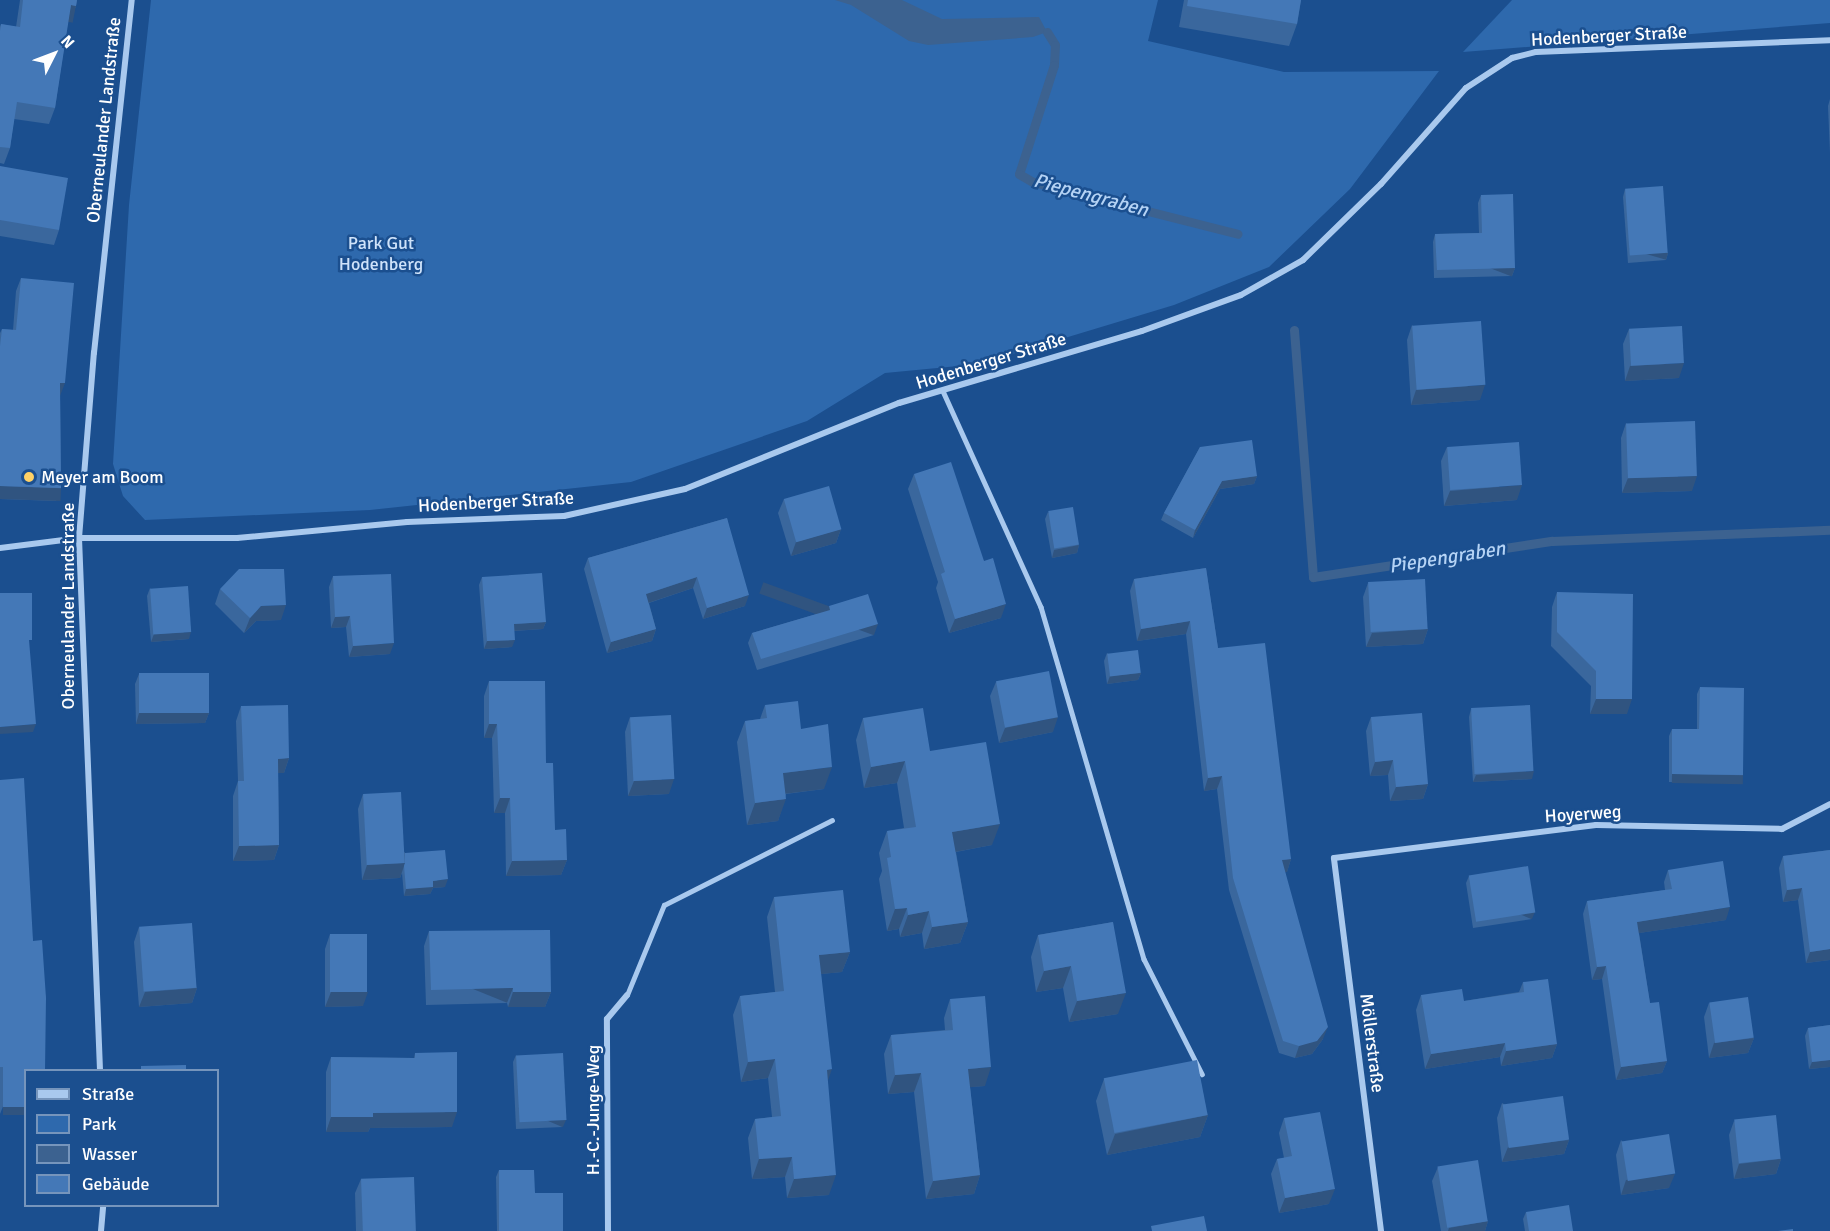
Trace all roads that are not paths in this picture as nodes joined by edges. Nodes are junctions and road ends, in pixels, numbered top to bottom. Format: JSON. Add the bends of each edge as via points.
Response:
{"nodes":[{"id":1,"x":132,"y":0,"type":"edge"},
{"id":2,"x":1830,"y":40,"type":"edge"},
{"id":3,"x":942,"y":391,"type":"junction"},
{"id":4,"x":79,"y":538,"type":"junction"},
{"id":5,"x":0,"y":548,"type":"edge"},
{"id":6,"x":1830,"y":804,"type":"edge"},
{"id":7,"x":832,"y":820,"type":"dead end"},
{"id":8,"x":1334,"y":858,"type":"joint"},
{"id":9,"x":627,"y":995,"type":"joint"},
{"id":10,"x":100,"y":1069,"type":"edge"},
{"id":11,"x":1202,"y":1074,"type":"edge"},
{"id":12,"x":103,"y":1207,"type":"edge"},
{"id":13,"x":101,"y":1231,"type":"edge"},
{"id":14,"x":608,"y":1231,"type":"edge"},
{"id":15,"x":1381,"y":1231,"type":"edge"}],
"edges":[{"from":1,"to":4,"type":"street","name":"Oberneulander Landstraße","via":[[94,353]]},
{"from":2,"to":3,"type":"street","name":"Hodenberger Straße","via":[[1536,52],[1512,58],[1466,88],[1381,184],[1303,260],[1230,300],[1142,331]]},
{"from":3,"to":4,"type":"street","name":"Hodenberger Straße","via":[[898,404],[685,489],[564,516],[407,522],[237,538]]},
{"from":3,"to":11,"type":"lane","via":[[1041,607],[1144,959]]},
{"from":4,"to":5,"type":"street","name":"Hodenberger Straße"},
{"from":4,"to":10,"type":"street","name":"Oberneulander Landstraße"},
{"from":6,"to":8,"type":"street","name":"Hoyerweg","via":[[1782,829],[1596,825]]},
{"from":7,"to":9,"type":"lane","via":[[664,905]]},
{"from":8,"to":15,"type":"street","name":"Möllerstraße"},
{"from":9,"to":14,"type":"street","name":"H.-C.-Junge-Weg","via":[[607,1019]]},
{"from":12,"to":13,"type":"street"}]}
